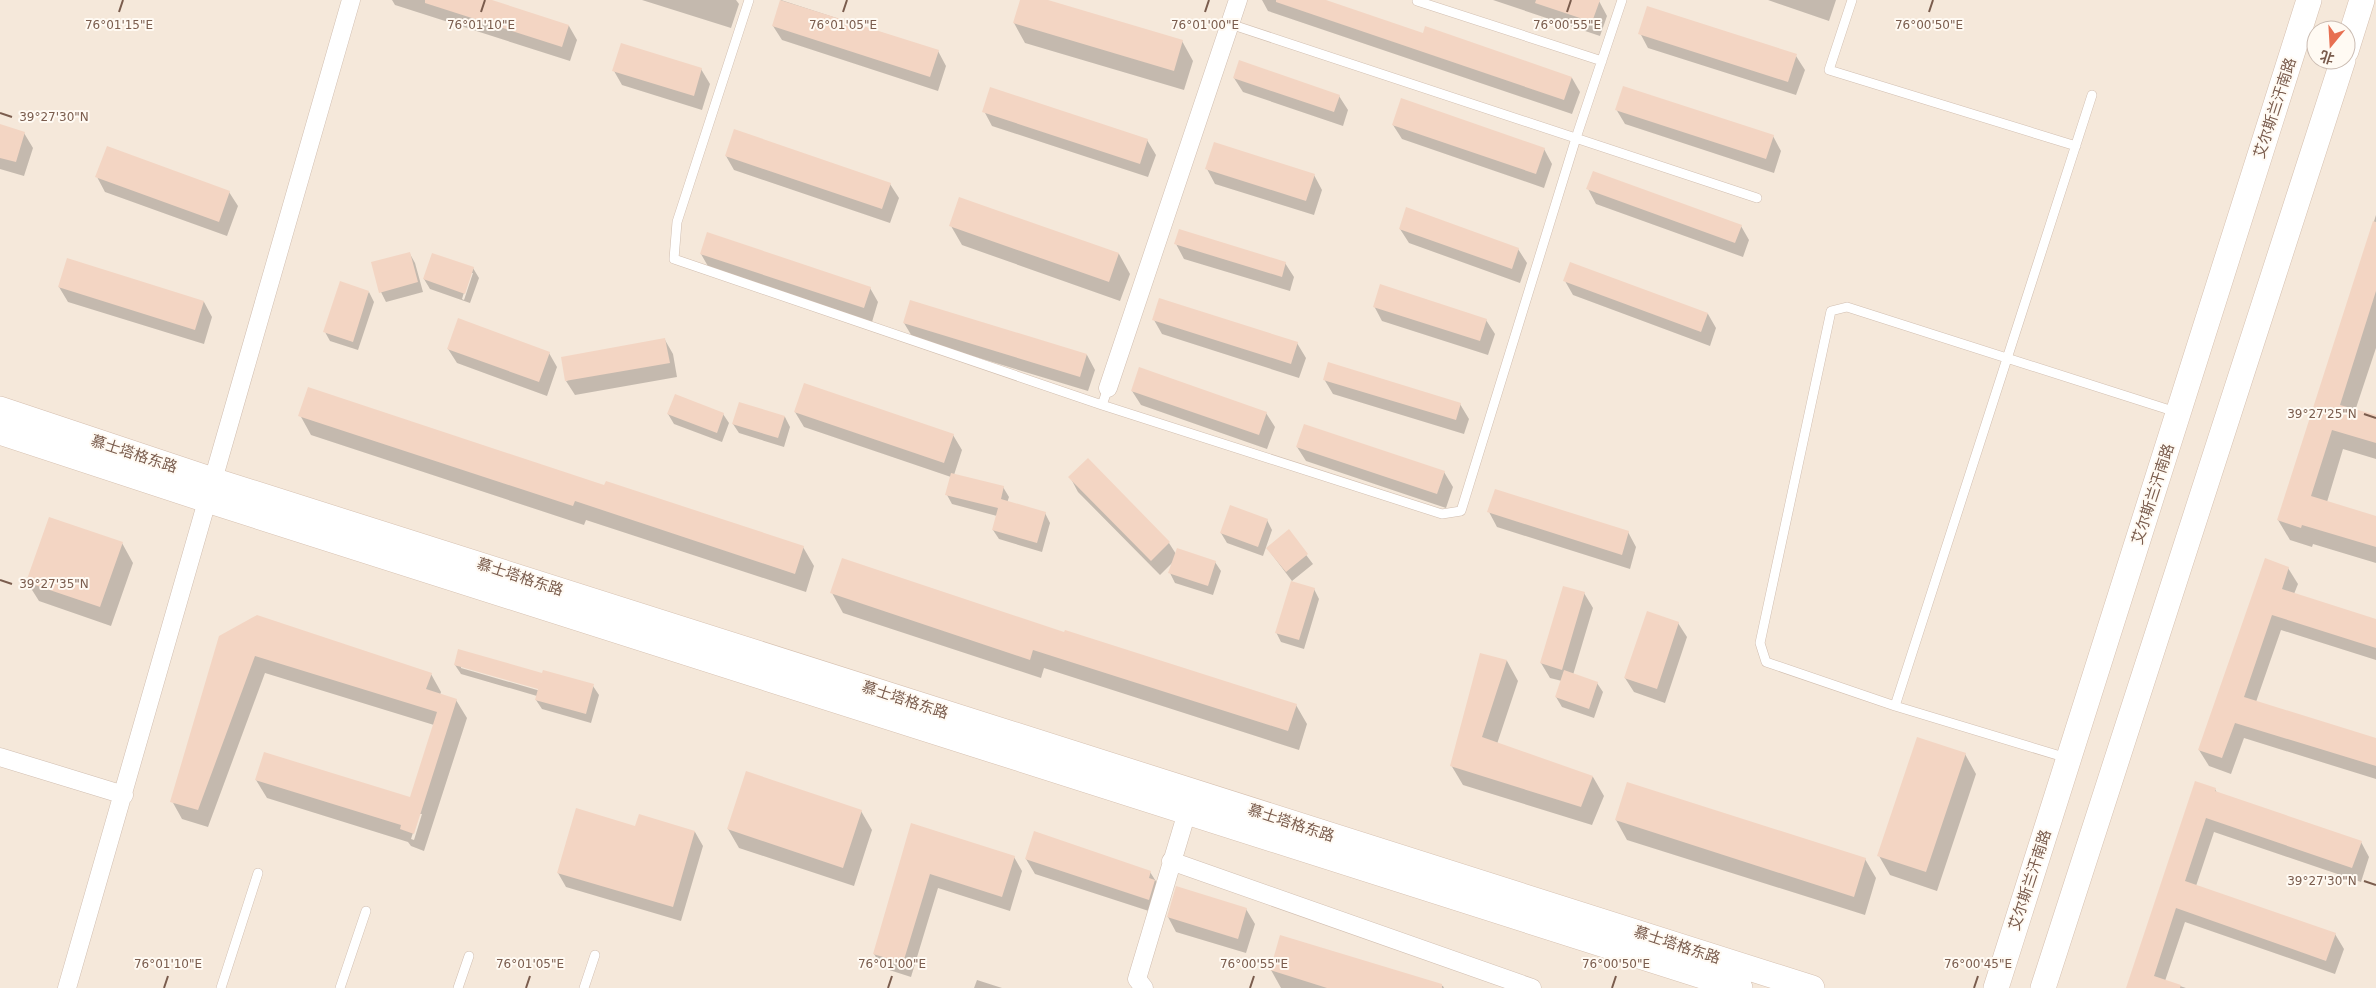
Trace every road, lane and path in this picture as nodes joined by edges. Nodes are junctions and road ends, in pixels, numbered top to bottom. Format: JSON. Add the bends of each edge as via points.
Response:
{"nodes":[{"id":1,"x":351,"y":0,"type":"edge"},
{"id":2,"x":749,"y":0,"type":"edge"},
{"id":3,"x":1238,"y":0,"type":"edge"},
{"id":4,"x":1416,"y":0,"type":"edge"},
{"id":5,"x":1622,"y":0,"type":"edge"},
{"id":6,"x":1852,"y":0,"type":"edge"},
{"id":7,"x":2309,"y":0,"type":"edge"},
{"id":8,"x":2362,"y":0,"type":"edge"},
{"id":9,"x":2356,"y":20,"type":"edge"},
{"id":10,"x":1230,"y":24,"type":"junction"},
{"id":11,"x":1602,"y":61,"type":"junction"},
{"id":12,"x":2340,"y":70,"type":"edge"},
{"id":13,"x":2092,"y":95,"type":"dead end"},
{"id":14,"x":1576,"y":138,"type":"junction"},
{"id":15,"x":2076,"y":146,"type":"junction"},
{"id":16,"x":1757,"y":198,"type":"dead end"},
{"id":17,"x":2008,"y":358,"type":"junction"},
{"id":18,"x":1108,"y":388,"type":"joint"},
{"id":19,"x":1102,"y":405,"type":"junction"},
{"id":20,"x":0,"y":409,"type":"edge"},
{"id":21,"x":2178,"y":412,"type":"junction"},
{"id":22,"x":0,"y":432,"type":"edge"},
{"id":23,"x":210,"y":490,"type":"junction"},
{"id":24,"x":1895,"y":706,"type":"junction"},
{"id":25,"x":0,"y":756,"type":"edge"},
{"id":26,"x":2069,"y":758,"type":"junction"},
{"id":27,"x":124,"y":795,"type":"junction"},
{"id":28,"x":1187,"y":812,"type":"junction"},
{"id":29,"x":1172,"y":861,"type":"junction"},
{"id":30,"x":258,"y":873,"type":"dead end"},
{"id":31,"x":366,"y":911,"type":"dead end"},
{"id":32,"x":595,"y":955,"type":"dead end"},
{"id":33,"x":469,"y":956,"type":"dead end"},
{"id":34,"x":67,"y":988,"type":"edge"},
{"id":35,"x":221,"y":988,"type":"edge"},
{"id":36,"x":340,"y":988,"type":"edge"},
{"id":37,"x":458,"y":988,"type":"edge"},
{"id":38,"x":584,"y":988,"type":"edge"},
{"id":39,"x":1144,"y":988,"type":"edge"},
{"id":40,"x":1532,"y":988,"type":"edge"},
{"id":41,"x":1740,"y":988,"type":"edge"},
{"id":42,"x":1812,"y":988,"type":"edge"},
{"id":43,"x":1996,"y":988,"type":"edge"},
{"id":44,"x":2043,"y":988,"type":"edge"}],
"edges":[{"from":1,"to":23,"type":"street"},
{"from":2,"to":19,"type":"lane","via":[[677,222],[674,259]]},
{"from":3,"to":10,"type":"street"},
{"from":4,"to":11,"type":"lane"},
{"from":5,"to":11,"type":"lane"},
{"from":6,"to":15,"type":"lane","via":[[1829,70]]},
{"from":7,"to":21,"type":"main road","name":"艾尔斯兰汗南路"},
{"from":8,"to":9,"type":"main road"},
{"from":10,"to":14,"type":"lane"},
{"from":10,"to":18,"type":"street"},
{"from":11,"to":14,"type":"lane"},
{"from":12,"to":44,"type":"main road"},
{"from":13,"to":15,"type":"lane"},
{"from":14,"to":16,"type":"lane"},
{"from":14,"to":19,"type":"lane","via":[[1461,511],[1442,514]]},
{"from":15,"to":17,"type":"lane"},
{"from":17,"to":21,"type":"lane"},
{"from":17,"to":24,"type":"lane"},
{"from":17,"to":24,"type":"lane","via":[[1846,307],[1831,311],[1760,643],[1766,662]]},
{"from":18,"to":19,"type":"lane"},
{"from":20,"to":23,"type":"main road","name":"慕士塔格东路"},
{"from":21,"to":26,"type":"main road","name":"艾尔斯兰汗南路"},
{"from":22,"to":23,"type":"main road","name":"慕士塔格东路"},
{"from":23,"to":27,"type":"street"},
{"from":23,"to":28,"type":"main road","name":"慕士塔格东路"},
{"from":23,"to":42,"type":"main road","name":"慕士塔格东路"},
{"from":24,"to":26,"type":"lane"},
{"from":25,"to":27,"type":"street"},
{"from":26,"to":43,"type":"main road","name":"艾尔斯兰汗南路"},
{"from":27,"to":34,"type":"street"},
{"from":28,"to":29,"type":"street"},
{"from":28,"to":41,"type":"main road","name":"慕士塔格东路"},
{"from":29,"to":39,"type":"street","via":[[1137,978]]},
{"from":29,"to":40,"type":"street"},
{"from":30,"to":35,"type":"lane"},
{"from":31,"to":36,"type":"lane"},
{"from":32,"to":38,"type":"lane"},
{"from":33,"to":37,"type":"lane"}]}
